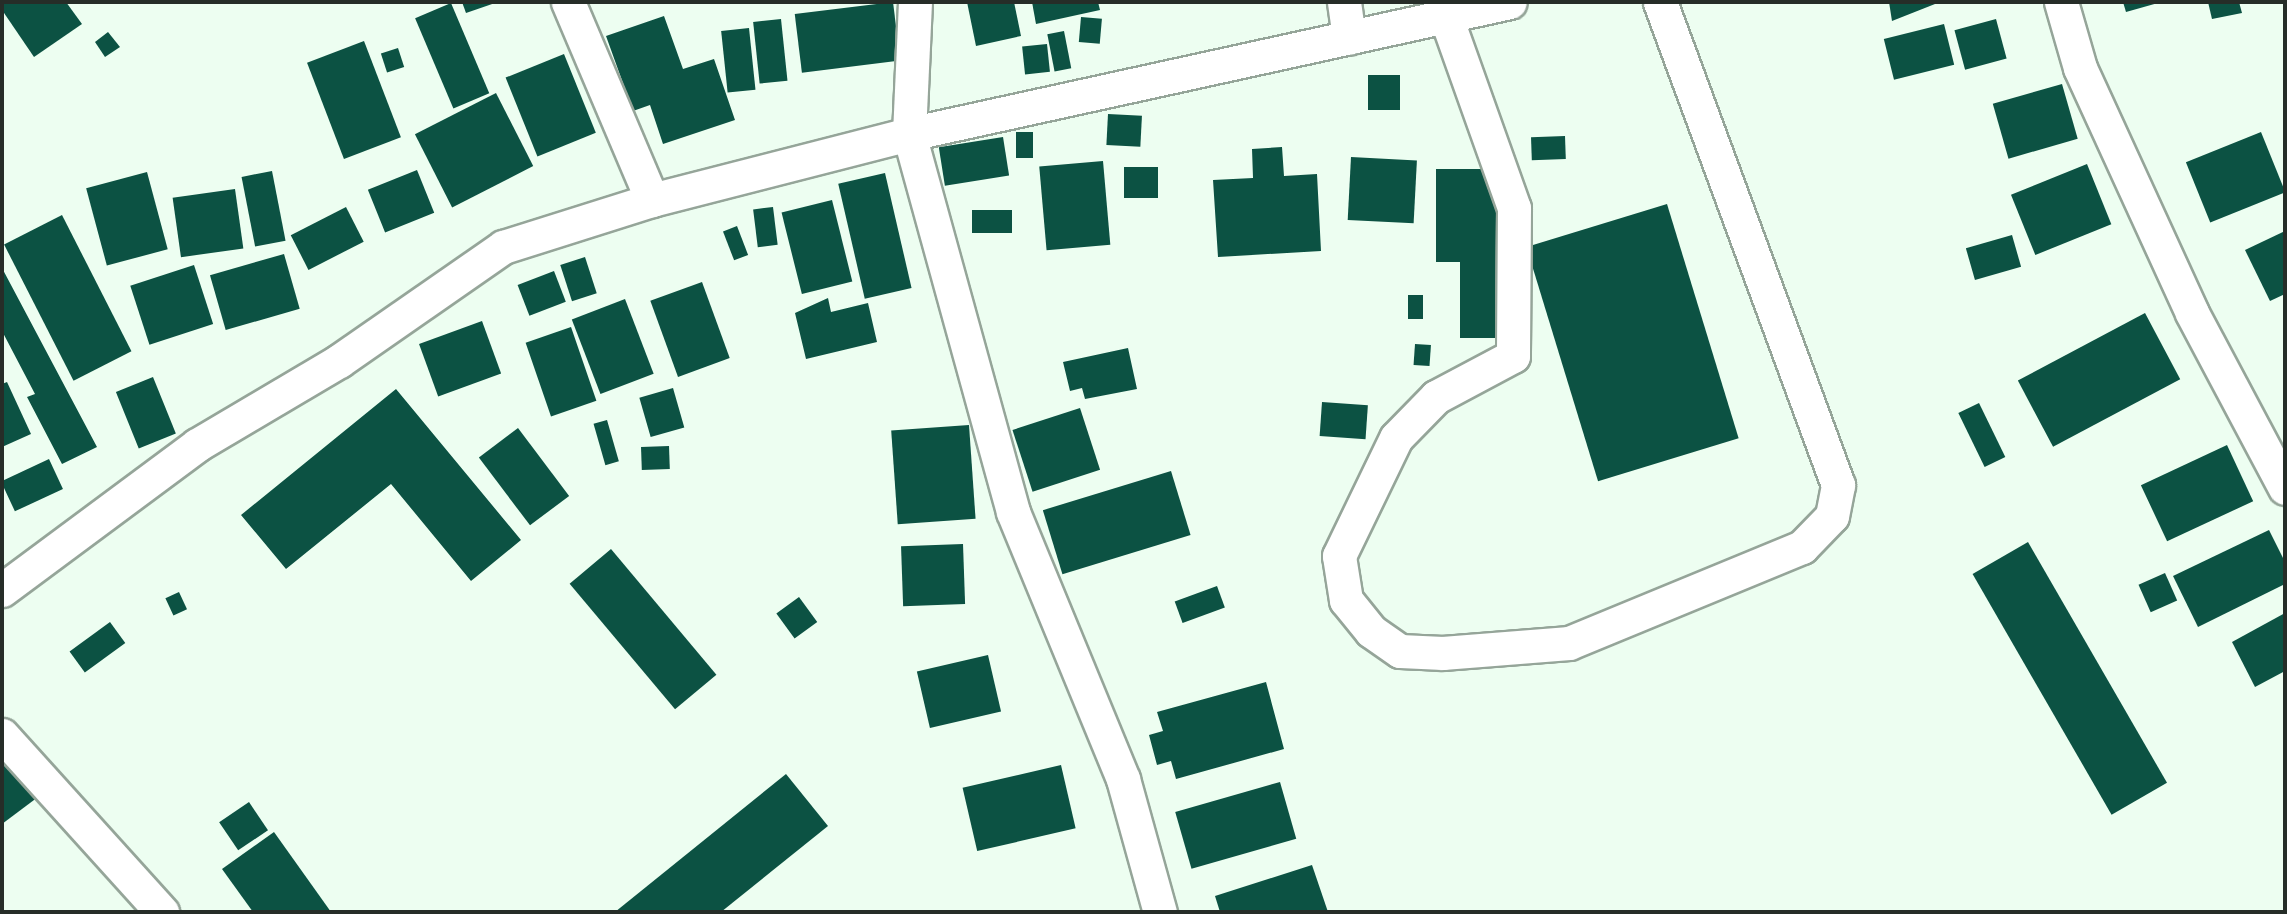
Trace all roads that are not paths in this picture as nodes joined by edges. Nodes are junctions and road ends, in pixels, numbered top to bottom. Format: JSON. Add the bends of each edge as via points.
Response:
{"nodes":[{"id":1,"x":568,"y":2,"type":"edge"},
{"id":2,"x":915,"y":2,"type":"edge"},
{"id":3,"x":1344,"y":2,"type":"edge"},
{"id":4,"x":1510,"y":2,"type":"edge"},
{"id":5,"x":1660,"y":2,"type":"edge"},
{"id":6,"x":2061,"y":2,"type":"edge"},
{"id":7,"x":1446,"y":17,"type":"junction"},
{"id":8,"x":1349,"y":38,"type":"junction"},
{"id":9,"x":909,"y":134,"type":"junction"},
{"id":10,"x":652,"y":200,"type":"junction"},
{"id":11,"x":2285,"y":488,"type":"edge"},
{"id":12,"x":2,"y":590,"type":"edge"},
{"id":13,"x":2,"y":735,"type":"edge"},
{"id":14,"x":162,"y":912,"type":"edge"},
{"id":15,"x":1160,"y":912,"type":"edge"}],
"edges":[{"from":1,"to":10,"type":"street"},
{"from":2,"to":9,"type":"street"},
{"from":3,"to":8,"type":"street"},
{"from":4,"to":7,"type":"street"},
{"from":5,"to":7,"type":"street","via":[[1838,485],[1832,516],[1802,547],[1569,643],[1443,653],[1400,651],[1371,631],[1346,600],[1339,556],[1396,438],[1436,397],[1513,356],[1514,208]]},
{"from":6,"to":11,"type":"street","via":[[2080,68],[2192,313]]},
{"from":7,"to":8,"type":"street"},
{"from":8,"to":9,"type":"street"},
{"from":9,"to":10,"type":"street"},
{"from":9,"to":15,"type":"street","via":[[1013,512],[1122,779]]},
{"from":10,"to":12,"type":"street","via":[[503,247],[339,361],[197,445]]},
{"from":13,"to":14,"type":"street"}]}
